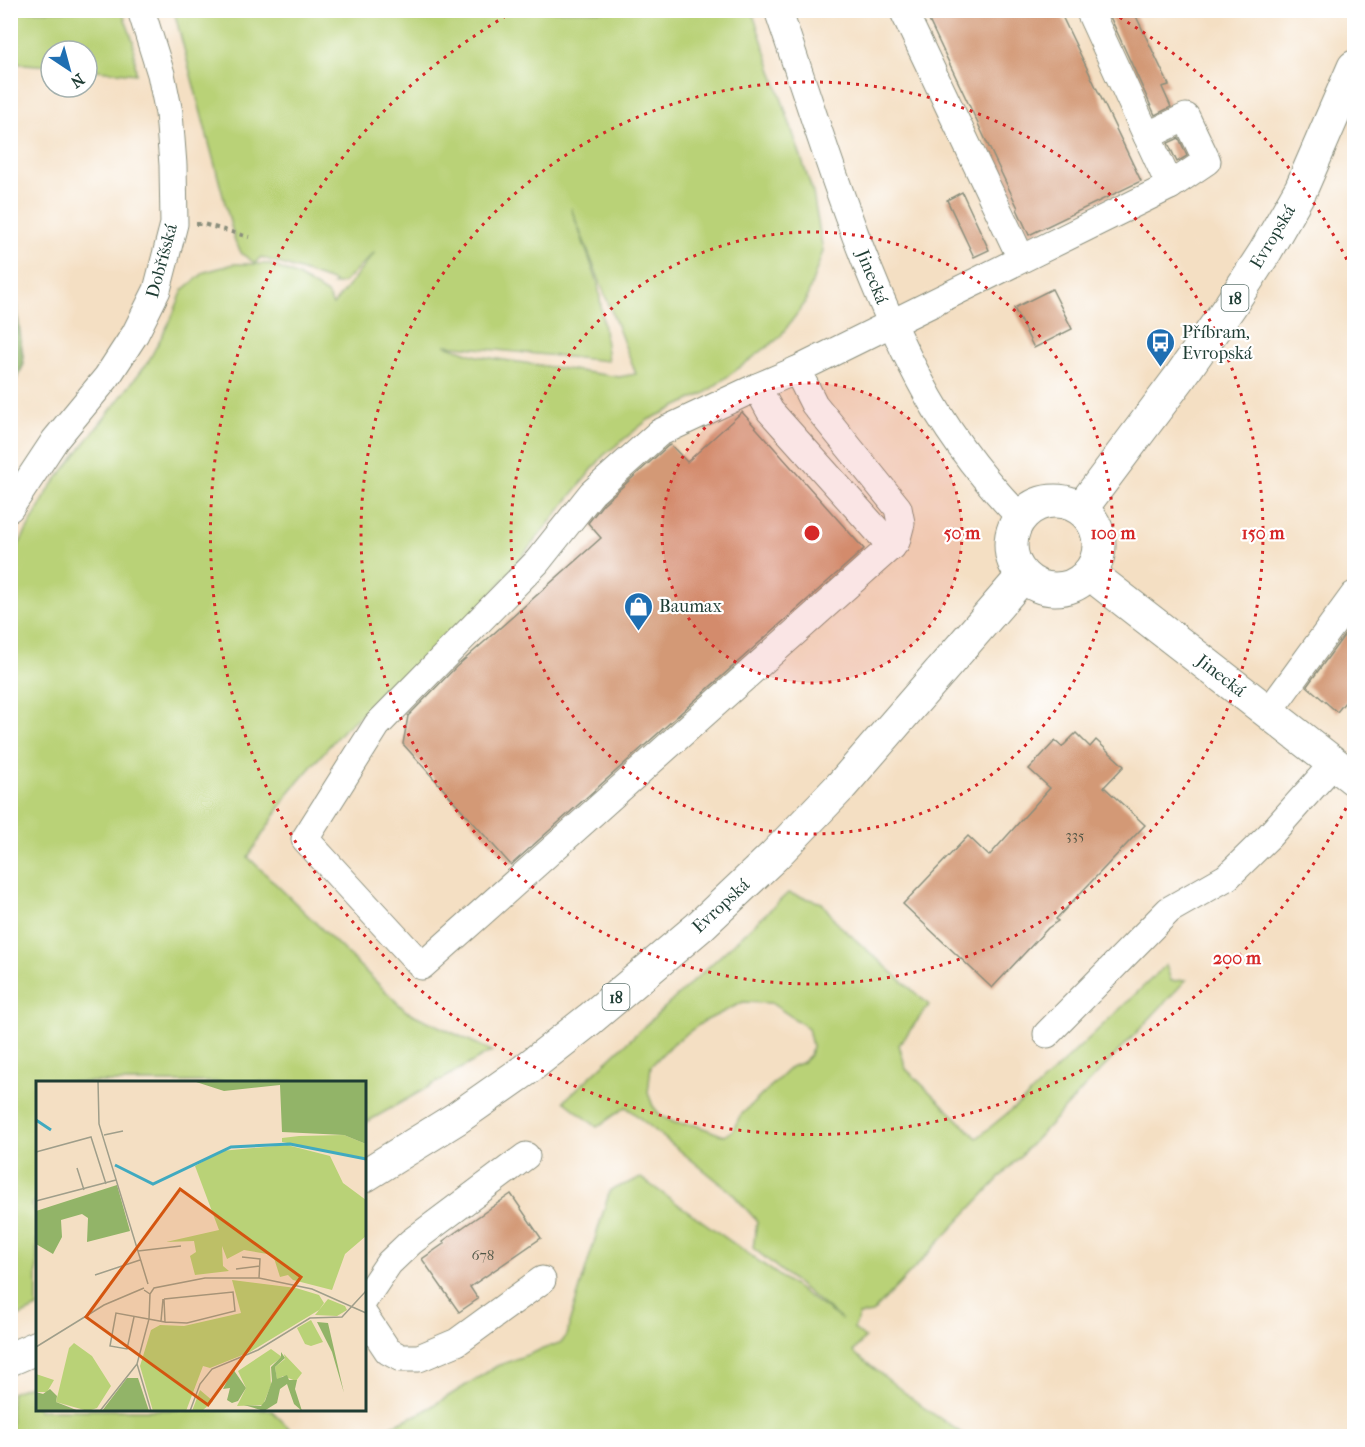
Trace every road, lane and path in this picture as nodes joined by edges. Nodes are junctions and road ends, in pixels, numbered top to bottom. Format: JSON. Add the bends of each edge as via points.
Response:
{"nodes":[{"id":1,"x":141,"y":10,"type":"edge"},
{"id":2,"x":778,"y":10,"type":"edge"},
{"id":3,"x":903,"y":10,"type":"edge"},
{"id":4,"x":1089,"y":10,"type":"edge"},
{"id":5,"x":1354,"y":67,"type":"edge"},
{"id":6,"x":1147,"y":136,"type":"junction"},
{"id":7,"x":1170,"y":186,"type":"junction"},
{"id":8,"x":174,"y":224,"type":"junction"},
{"id":9,"x":249,"y":237,"type":"dead end"},
{"id":10,"x":1022,"y":258,"type":"junction"},
{"id":11,"x":891,"y":323,"type":"junction"},
{"id":12,"x":797,"y":370,"type":"junction"},
{"id":13,"x":758,"y":387,"type":"junction"},
{"id":14,"x":10,"y":508,"type":"edge"},
{"id":15,"x":1081,"y":509,"type":"junction"},
{"id":16,"x":1020,"y":517,"type":"junction"},
{"id":17,"x":892,"y":547,"type":"junction"},
{"id":18,"x":1089,"y":573,"type":"junction"},
{"id":19,"x":1023,"y":576,"type":"junction"},
{"id":20,"x":1354,"y":595,"type":"edge"},
{"id":21,"x":1268,"y":713,"type":"junction"},
{"id":22,"x":1344,"y":771,"type":"edge"},
{"id":23,"x":1047,"y":1034,"type":"dead end"},
{"id":24,"x":526,"y":1156,"type":"dead end"},
{"id":25,"x":366,"y":1175,"type":"edge"},
{"id":26,"x":542,"y":1280,"type":"dead end"},
{"id":27,"x":366,"y":1297,"type":"edge"},
{"id":28,"x":366,"y":1318,"type":"edge"},
{"id":29,"x":36,"y":1348,"type":"edge"},
{"id":30,"x":10,"y":1359,"type":"edge"}],
"edges":[{"from":1,"to":8,"type":"street","name":"Dobříšská","via":[[169,113]]},
{"from":2,"to":11,"type":"street","name":"Jinecká","via":[[863,256]]},
{"from":3,"to":10,"type":"street"},
{"from":4,"to":6,"type":"street"},
{"from":5,"to":15,"type":"main road","name":"Evropská","number":"18","via":[[1301,189],[1265,252],[1180,377]]},
{"from":6,"to":7,"type":"street"},
{"from":6,"to":7,"type":"street","via":[[1186,117],[1207,161]]},
{"from":7,"to":10,"type":"street"},
{"from":8,"to":9,"type":"path","via":[[203,224]]},
{"from":8,"to":14,"type":"street","name":"Dobříšská","via":[[157,290],[135,334],[55,440]]},
{"from":10,"to":11,"type":"street"},
{"from":11,"to":12,"type":"street"},
{"from":11,"to":16,"type":"street","name":"Jinecká","via":[[942,419],[969,458]]},
{"from":12,"to":13,"type":"street"},
{"from":12,"to":17,"type":"street","via":[[814,404],[898,508],[900,530]]},
{"from":13,"to":17,"type":"street","via":[[770,411]]},
{"from":13,"to":17,"type":"street","via":[[659,433],[592,493],[537,562],[377,725],[305,839],[422,966]]},
{"from":15,"to":16,"type":"main road","via":[[1064,501],[1044,501]]},
{"from":15,"to":18,"type":"main road","via":[[1098,534],[1098,555]]},
{"from":16,"to":19,"type":"main road","via":[[1010,547]]},
{"from":18,"to":19,"type":"main road","via":[[1072,585],[1051,589]]},
{"from":18,"to":21,"type":"main road","name":"Jinecká"},
{"from":19,"to":25,"type":"main road","name":"Evropská","number":"18","via":[[841,786],[699,927],[524,1071]]},
{"from":20,"to":21,"type":"street"},
{"from":21,"to":22,"type":"main road","name":"Jinecká"},
{"from":22,"to":23,"type":"street","via":[[1227,877],[1168,910]]},
{"from":24,"to":27,"type":"street","via":[[411,1242],[389,1263]]},
{"from":26,"to":28,"type":"street","via":[[457,1342],[419,1358],[401,1358],[388,1351]]},
{"from":29,"to":30,"type":"main road"}]}
